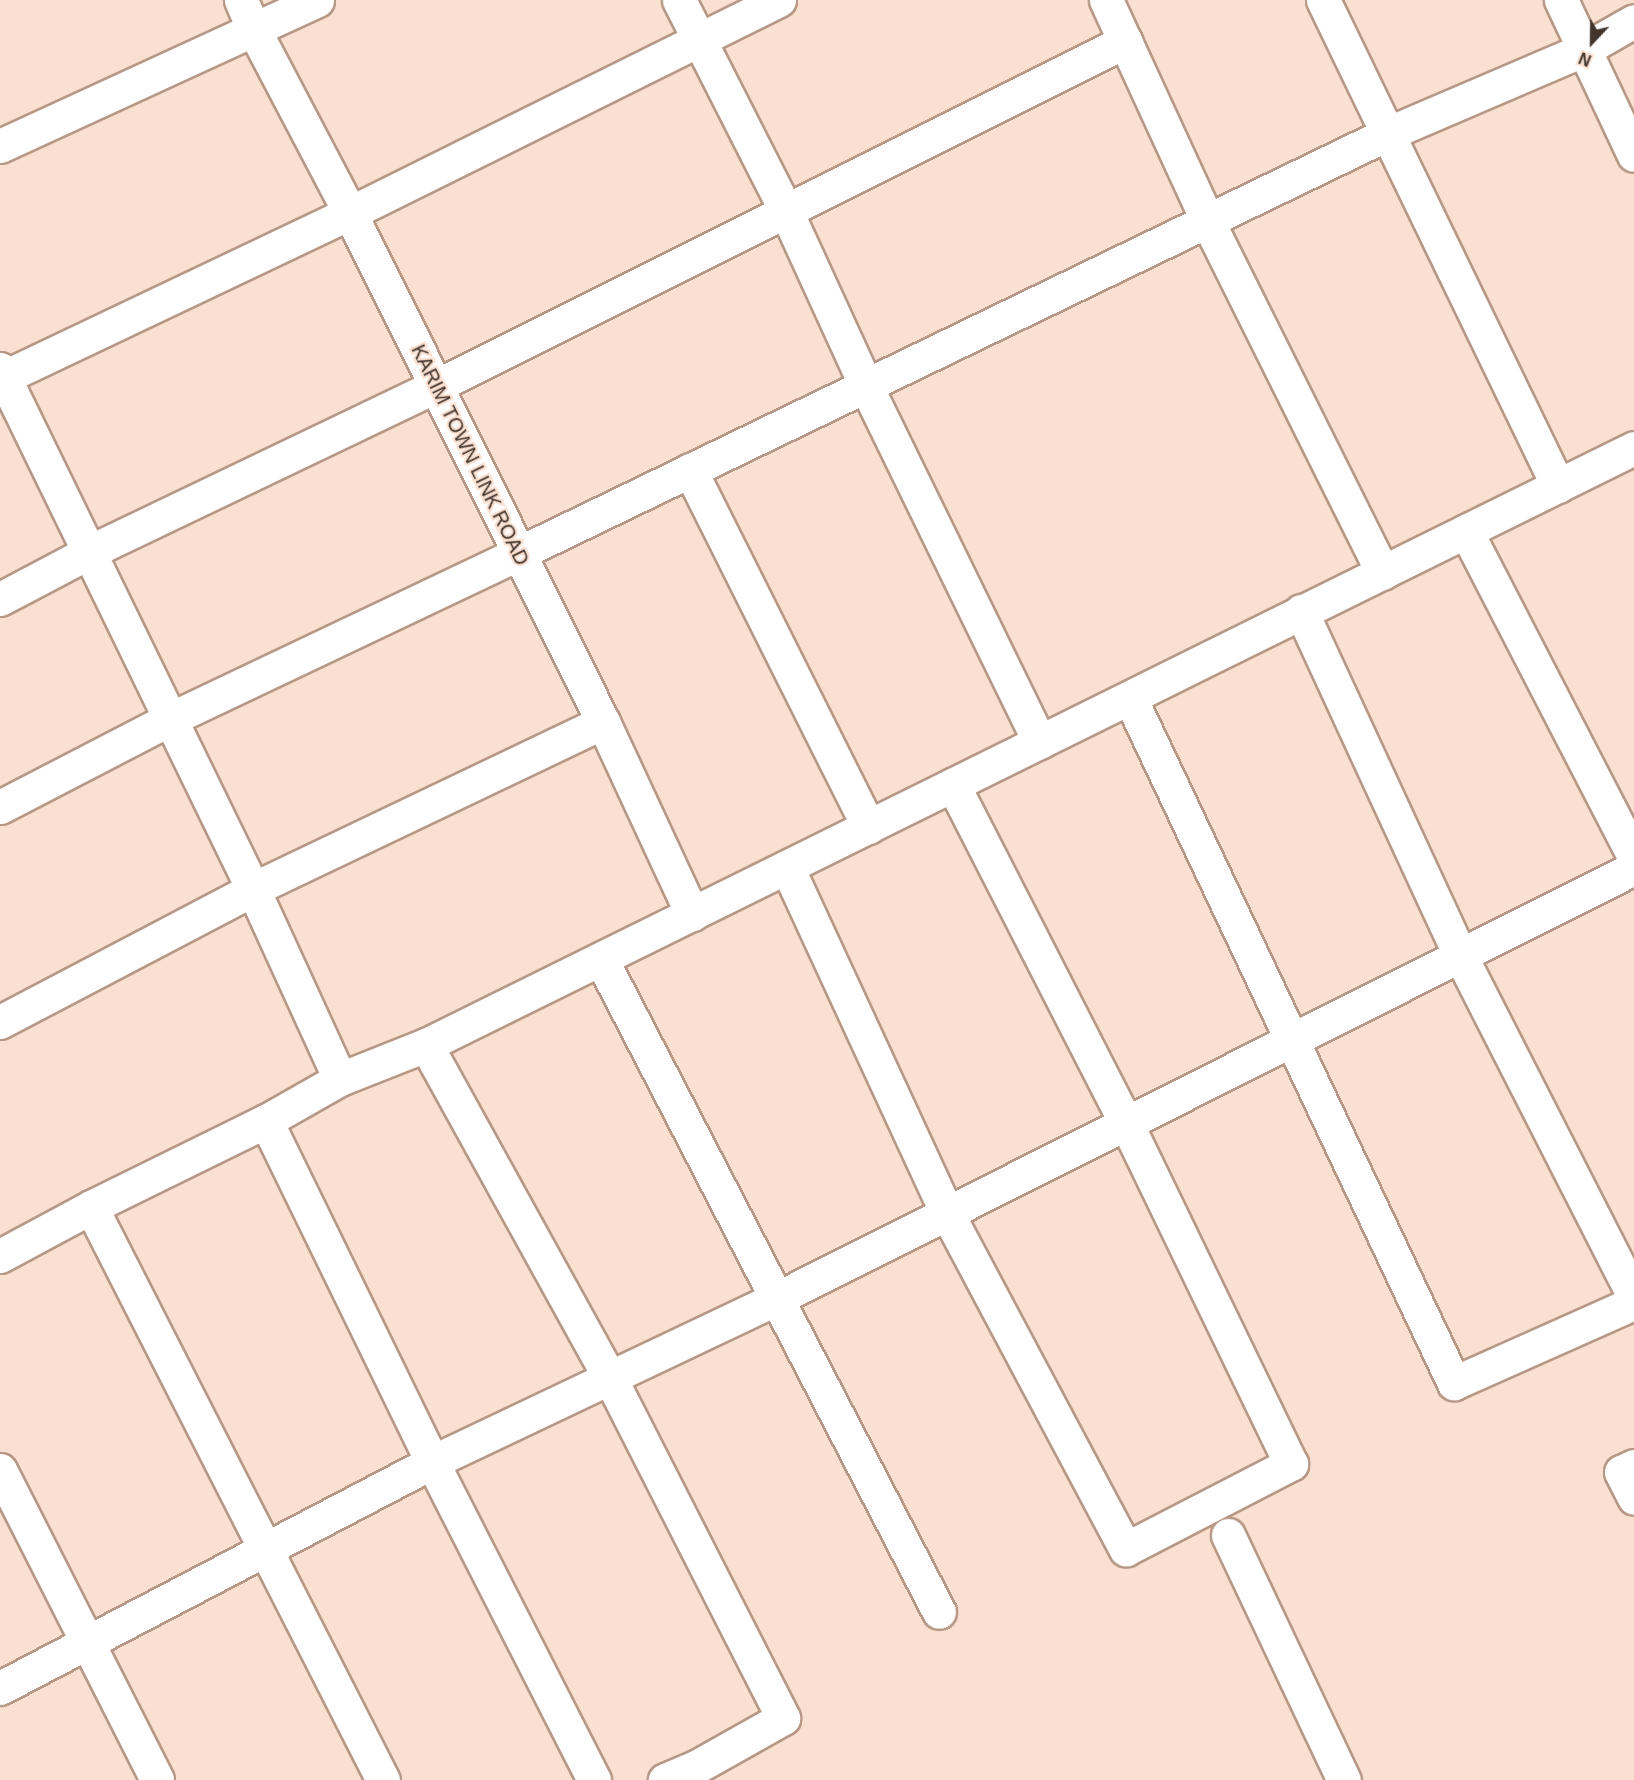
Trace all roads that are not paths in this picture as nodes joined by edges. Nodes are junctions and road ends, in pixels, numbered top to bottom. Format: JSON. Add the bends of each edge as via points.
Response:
{"nodes":[{"id":1,"x":241,"y":0,"type":"edge"},
{"id":2,"x":317,"y":0,"type":"edge"},
{"id":3,"x":679,"y":0,"type":"edge"},
{"id":4,"x":779,"y":0,"type":"edge"},
{"id":5,"x":1106,"y":0,"type":"edge"},
{"id":6,"x":1323,"y":0,"type":"edge"},
{"id":7,"x":1561,"y":0,"type":"edge"},
{"id":8,"x":1634,"y":21,"type":"edge"},
{"id":9,"x":254,"y":30,"type":"junction"},
{"id":10,"x":699,"y":40,"type":"junction"},
{"id":11,"x":1126,"y":41,"type":"junction"},
{"id":12,"x":1585,"y":49,"type":"junction"},
{"id":13,"x":1389,"y":133,"type":"junction"},
{"id":14,"x":0,"y":146,"type":"edge"},
{"id":15,"x":1634,"y":155,"type":"edge"},
{"id":16,"x":786,"y":211,"type":"junction"},
{"id":17,"x":350,"y":213,"type":"junction"},
{"id":18,"x":1208,"y":222,"type":"junction"},
{"id":19,"x":1,"y":375,"type":"edge"},
{"id":20,"x":436,"y":386,"type":"junction"},
{"id":21,"x":866,"y":386,"type":"junction"},
{"id":22,"x":1634,"y":448,"type":"edge"},
{"id":23,"x":690,"y":470,"type":"junction"},
{"id":24,"x":1558,"y":486,"type":"junction"},
{"id":25,"x":1466,"y":531,"type":"junction"},
{"id":26,"x":89,"y":552,"type":"junction"},
{"id":27,"x":519,"y":553,"type":"junction"},
{"id":28,"x":1383,"y":573,"type":"junction"},
{"id":29,"x":0,"y":599,"type":"edge"},
{"id":30,"x":1301,"y":610,"type":"junction"},
{"id":31,"x":1130,"y":698,"type":"junction"},
{"id":32,"x":170,"y":718,"type":"junction"},
{"id":33,"x":603,"y":722,"type":"junction"},
{"id":34,"x":1041,"y":742,"type":"junction"},
{"id":35,"x":953,"y":785,"type":"junction"},
{"id":36,"x":0,"y":807,"type":"edge"},
{"id":37,"x":869,"y":827,"type":"junction"},
{"id":38,"x":1634,"y":857,"type":"edge"},
{"id":39,"x":787,"y":867,"type":"junction"},
{"id":40,"x":1634,"y":868,"type":"edge"},
{"id":41,"x":253,"y":889,"type":"junction"},
{"id":42,"x":692,"y":914,"type":"junction"},
{"id":43,"x":1460,"y":956,"type":"junction"},
{"id":44,"x":601,"y":959,"type":"junction"},
{"id":45,"x":0,"y":1022,"type":"edge"},
{"id":46,"x":1292,"y":1040,"type":"junction"},
{"id":47,"x":426,"y":1046,"type":"junction"},
{"id":48,"x":340,"y":1079,"type":"junction"},
{"id":49,"x":266,"y":1121,"type":"junction"},
{"id":50,"x":1126,"y":1123,"type":"junction"},
{"id":51,"x":91,"y":1207,"type":"junction"},
{"id":52,"x":947,"y":1213,"type":"junction"},
{"id":53,"x":0,"y":1256,"type":"edge"},
{"id":54,"x":1634,"y":1297,"type":"edge"},
{"id":55,"x":778,"y":1298,"type":"junction"},
{"id":56,"x":1634,"y":1303,"type":"edge"},
{"id":57,"x":609,"y":1376,"type":"junction"},
{"id":58,"x":432,"y":1462,"type":"junction"},
{"id":59,"x":1634,"y":1466,"type":"edge"},
{"id":60,"x":0,"y":1470,"type":"edge"},
{"id":61,"x":1634,"y":1498,"type":"edge"},
{"id":62,"x":1228,"y":1535,"type":"dead end"},
{"id":63,"x":267,"y":1550,"type":"junction"},
{"id":64,"x":939,"y":1612,"type":"dead end"},
{"id":65,"x":89,"y":1643,"type":"junction"},
{"id":66,"x":0,"y":1688,"type":"edge"},
{"id":67,"x":699,"y":1774,"type":"edge"},
{"id":68,"x":157,"y":1780,"type":"edge"},
{"id":69,"x":383,"y":1780,"type":"edge"},
{"id":70,"x":594,"y":1780,"type":"edge"},
{"id":71,"x":665,"y":1780,"type":"edge"},
{"id":72,"x":1344,"y":1780,"type":"edge"}],
"edges":[{"from":1,"to":9,"type":"street","name":"KARIM TOWN LINK ROAD"},
{"from":2,"to":9,"type":"street"},
{"from":3,"to":10,"type":"street"},
{"from":4,"to":10,"type":"street"},
{"from":5,"to":11,"type":"street"},
{"from":6,"to":13,"type":"street"},
{"from":7,"to":12,"type":"street"},
{"from":8,"to":12,"type":"street"},
{"from":9,"to":14,"type":"street"},
{"from":9,"to":17,"type":"street","name":"KARIM TOWN LINK ROAD"},
{"from":10,"to":16,"type":"street"},
{"from":10,"to":17,"type":"street"},
{"from":11,"to":16,"type":"street"},
{"from":11,"to":18,"type":"street"},
{"from":12,"to":13,"type":"street"},
{"from":12,"to":15,"type":"street"},
{"from":13,"to":18,"type":"street"},
{"from":13,"to":24,"type":"street"},
{"from":16,"to":20,"type":"street"},
{"from":16,"to":21,"type":"street"},
{"from":17,"to":19,"type":"street"},
{"from":17,"to":20,"type":"street","name":"KARIM TOWN LINK ROAD"},
{"from":18,"to":21,"type":"street"},
{"from":18,"to":28,"type":"street"},
{"from":19,"to":26,"type":"street"},
{"from":20,"to":26,"type":"street"},
{"from":20,"to":27,"type":"street","name":"KARIM TOWN LINK ROAD"},
{"from":21,"to":23,"type":"street"},
{"from":21,"to":34,"type":"street"},
{"from":22,"to":24,"type":"street"},
{"from":23,"to":27,"type":"street"},
{"from":23,"to":37,"type":"street"},
{"from":24,"to":25,"type":"street"},
{"from":25,"to":28,"type":"street"},
{"from":25,"to":38,"type":"street"},
{"from":26,"to":29,"type":"street"},
{"from":26,"to":32,"type":"street"},
{"from":27,"to":32,"type":"street"},
{"from":27,"to":33,"type":"street","name":"KARIM TOWN LINK ROAD"},
{"from":28,"to":30,"type":"street"},
{"from":30,"to":31,"type":"street"},
{"from":30,"to":43,"type":"street"},
{"from":31,"to":34,"type":"street"},
{"from":31,"to":46,"type":"street"},
{"from":32,"to":36,"type":"street"},
{"from":32,"to":41,"type":"street"},
{"from":33,"to":41,"type":"street"},
{"from":33,"to":42,"type":"street","name":"KARIM TOWN LINK ROAD"},
{"from":34,"to":35,"type":"street"},
{"from":35,"to":37,"type":"street"},
{"from":35,"to":50,"type":"street"},
{"from":37,"to":39,"type":"street"},
{"from":39,"to":42,"type":"street"},
{"from":39,"to":52,"type":"street"},
{"from":40,"to":43,"type":"street"},
{"from":41,"to":45,"type":"street"},
{"from":41,"to":48,"type":"street"},
{"from":42,"to":44,"type":"street"},
{"from":43,"to":46,"type":"street"},
{"from":43,"to":54,"type":"street"},
{"from":44,"to":47,"type":"street"},
{"from":44,"to":55,"type":"street"},
{"from":46,"to":50,"type":"street"},
{"from":46,"to":56,"type":"street","via":[[1454,1383]]},
{"from":47,"to":48,"type":"street"},
{"from":47,"to":57,"type":"street"},
{"from":48,"to":49,"type":"street"},
{"from":49,"to":51,"type":"street"},
{"from":49,"to":58,"type":"street"},
{"from":50,"to":52,"type":"street"},
{"from":50,"to":52,"type":"street","via":[[1291,1464],[1126,1549]]},
{"from":51,"to":53,"type":"street"},
{"from":51,"to":63,"type":"street"},
{"from":52,"to":55,"type":"street"},
{"from":55,"to":57,"type":"street"},
{"from":55,"to":64,"type":"street"},
{"from":57,"to":58,"type":"street"},
{"from":57,"to":67,"type":"street","via":[[783,1718]]},
{"from":58,"to":63,"type":"street"},
{"from":58,"to":70,"type":"street"},
{"from":59,"to":61,"type":"street","via":[[1622,1472]]},
{"from":60,"to":65,"type":"street"},
{"from":62,"to":72,"type":"street"},
{"from":63,"to":65,"type":"street"},
{"from":63,"to":69,"type":"street"},
{"from":65,"to":66,"type":"street"},
{"from":65,"to":68,"type":"street"},
{"from":67,"to":71,"type":"street"}]}
